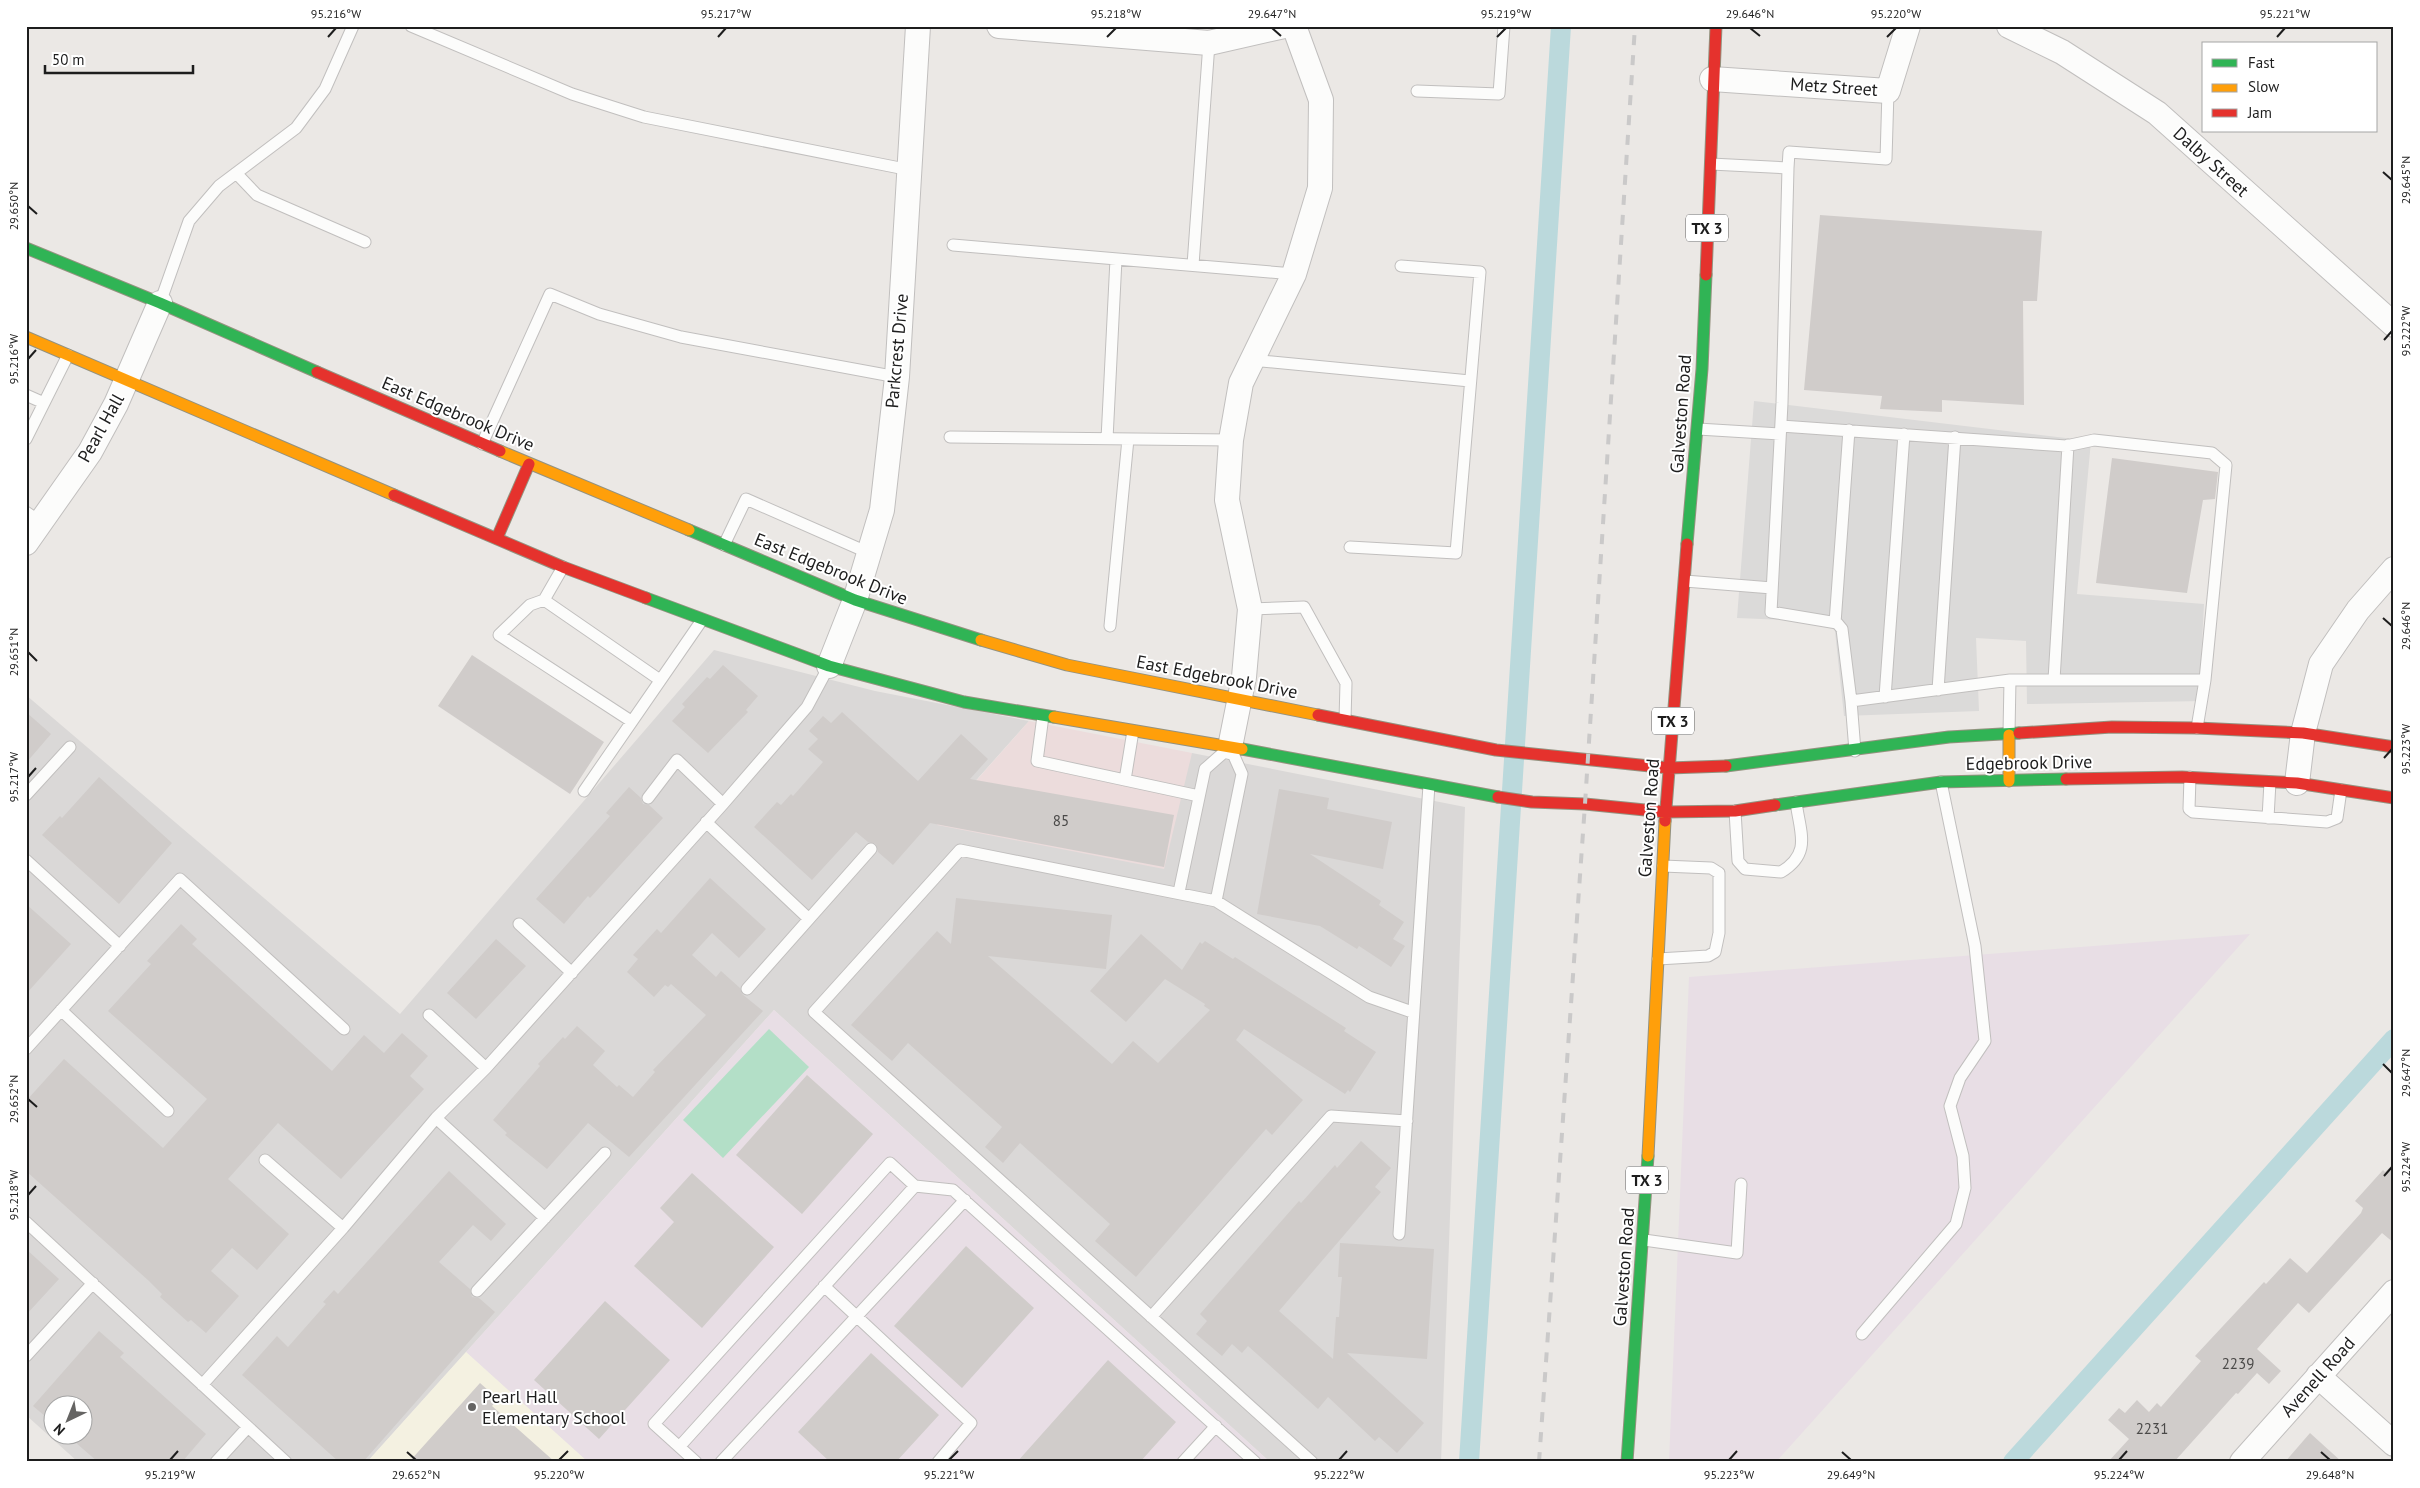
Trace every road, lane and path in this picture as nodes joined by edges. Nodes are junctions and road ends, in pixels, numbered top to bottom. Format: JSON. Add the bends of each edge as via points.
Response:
{"nodes":[{"id":1,"x":353,"y":26,"type":"edge"},
{"id":2,"x":412,"y":26,"type":"edge"},
{"id":3,"x":918,"y":26,"type":"edge"},
{"id":4,"x":1000,"y":26,"type":"edge"},
{"id":5,"x":1284,"y":26,"type":"edge"},
{"id":6,"x":1294,"y":26,"type":"edge"},
{"id":7,"x":1504,"y":26,"type":"edge"},
{"id":8,"x":1716,"y":26,"type":"edge"},
{"id":9,"x":1908,"y":26,"type":"edge"},
{"id":10,"x":2009,"y":26,"type":"edge"},
{"id":11,"x":1209,"y":43,"type":"junction"},
{"id":12,"x":1712,"y":79,"type":"junction"},
{"id":13,"x":1417,"y":91,"type":"dead end"},
{"id":14,"x":1888,"y":91,"type":"junction"},
{"id":15,"x":1709,"y":164,"type":"junction"},
{"id":16,"x":1788,"y":168,"type":"junction"},
{"id":17,"x":910,"y":170,"type":"junction"},
{"id":18,"x":236,"y":174,"type":"junction"},
{"id":19,"x":365,"y":242,"type":"dead end"},
{"id":20,"x":954,"y":245,"type":"dead end"},
{"id":21,"x":26,"y":248,"type":"edge"},
{"id":22,"x":1116,"y":259,"type":"junction"},
{"id":23,"x":1193,"y":265,"type":"junction"},
{"id":24,"x":1401,"y":266,"type":"dead end"},
{"id":25,"x":1294,"y":274,"type":"junction"},
{"id":26,"x":160,"y":303,"type":"junction"},
{"id":27,"x":2394,"y":325,"type":"edge"},
{"id":28,"x":26,"y":337,"type":"edge"},
{"id":29,"x":68,"y":355,"type":"junction"},
{"id":30,"x":1251,"y":360,"type":"junction"},
{"id":31,"x":897,"y":377,"type":"junction"},
{"id":32,"x":127,"y":380,"type":"junction"},
{"id":33,"x":1470,"y":381,"type":"junction"},
{"id":34,"x":26,"y":395,"type":"edge"},
{"id":35,"x":44,"y":403,"type":"junction"},
{"id":36,"x":1698,"y":429,"type":"junction"},
{"id":37,"x":1781,"y":430,"type":"junction"},
{"id":38,"x":1849,"y":430,"type":"junction"},
{"id":39,"x":1904,"y":434,"type":"junction"},
{"id":40,"x":950,"y":437,"type":"dead end"},
{"id":41,"x":1955,"y":437,"type":"junction"},
{"id":42,"x":1108,"y":439,"type":"junction"},
{"id":43,"x":1128,"y":439,"type":"junction"},
{"id":44,"x":26,"y":440,"type":"edge"},
{"id":45,"x":1230,"y":440,"type":"junction"},
{"id":46,"x":482,"y":444,"type":"junction"},
{"id":47,"x":2068,"y":445,"type":"junction"},
{"id":48,"x":529,"y":464,"type":"junction"},
{"id":49,"x":34,"y":518,"type":"edge"},
{"id":50,"x":497,"y":538,"type":"junction"},
{"id":51,"x":26,"y":543,"type":"edge"},
{"id":52,"x":724,"y":545,"type":"junction"},
{"id":53,"x":1350,"y":547,"type":"dead end"},
{"id":54,"x":869,"y":553,"type":"junction"},
{"id":55,"x":563,"y":567,"type":"junction"},
{"id":56,"x":2394,"y":569,"type":"edge"},
{"id":57,"x":1685,"y":582,"type":"junction"},
{"id":58,"x":1772,"y":588,"type":"junction"},
{"id":59,"x":544,"y":600,"type":"junction"},
{"id":60,"x":855,"y":600,"type":"junction"},
{"id":61,"x":1250,"y":609,"type":"junction"},
{"id":62,"x":702,"y":620,"type":"junction"},
{"id":63,"x":1835,"y":623,"type":"junction"},
{"id":64,"x":1110,"y":626,"type":"dead end"},
{"id":65,"x":829,"y":666,"type":"junction"},
{"id":66,"x":660,"y":680,"type":"junction"},
{"id":67,"x":2010,"y":680,"type":"junction"},
{"id":68,"x":2054,"y":680,"type":"junction"},
{"id":69,"x":2205,"y":680,"type":"junction"},
{"id":70,"x":1938,"y":690,"type":"junction"},
{"id":71,"x":1885,"y":697,"type":"junction"},
{"id":72,"x":1240,"y":699,"type":"junction"},
{"id":73,"x":1852,"y":701,"type":"junction"},
{"id":74,"x":1043,"y":716,"type":"junction"},
{"id":75,"x":1345,"y":720,"type":"junction"},
{"id":76,"x":631,"y":721,"type":"junction"},
{"id":77,"x":2197,"y":728,"type":"junction"},
{"id":78,"x":1133,"y":731,"type":"junction"},
{"id":79,"x":2303,"y":733,"type":"junction"},
{"id":80,"x":2009,"y":735,"type":"junction"},
{"id":81,"x":70,"y":747,"type":"dead end"},
{"id":82,"x":1230,"y":747,"type":"junction"},
{"id":83,"x":2394,"y":747,"type":"edge"},
{"id":84,"x":1855,"y":750,"type":"junction"},
{"id":85,"x":1669,"y":768,"type":"junction"},
{"id":86,"x":2190,"y":778,"type":"junction"},
{"id":87,"x":1125,"y":780,"type":"junction"},
{"id":88,"x":2009,"y":781,"type":"junction"},
{"id":89,"x":1941,"y":782,"type":"junction"},
{"id":90,"x":2270,"y":782,"type":"junction"},
{"id":91,"x":2297,"y":783,"type":"junction"},
{"id":92,"x":1429,"y":785,"type":"junction"},
{"id":93,"x":2340,"y":790,"type":"junction"},
{"id":94,"x":584,"y":791,"type":"dead end"},
{"id":95,"x":26,"y":795,"type":"edge"},
{"id":96,"x":1199,"y":796,"type":"junction"},
{"id":97,"x":648,"y":798,"type":"dead end"},
{"id":98,"x":2394,"y":798,"type":"edge"},
{"id":99,"x":1796,"y":802,"type":"junction"},
{"id":100,"x":723,"y":804,"type":"junction"},
{"id":101,"x":1735,"y":811,"type":"junction"},
{"id":102,"x":1666,"y":812,"type":"junction"},
{"id":103,"x":2268,"y":818,"type":"junction"},
{"id":104,"x":706,"y":822,"type":"junction"},
{"id":105,"x":871,"y":849,"type":"dead end"},
{"id":106,"x":26,"y":860,"type":"edge"},
{"id":107,"x":1738,"y":861,"type":"junction"},
{"id":108,"x":1663,"y":866,"type":"junction"},
{"id":109,"x":1719,"y":873,"type":"junction"},
{"id":110,"x":1179,"y":892,"type":"junction"},
{"id":111,"x":1216,"y":901,"type":"junction"},
{"id":112,"x":809,"y":918,"type":"junction"},
{"id":113,"x":518,"y":924,"type":"dead end"},
{"id":114,"x":120,"y":946,"type":"junction"},
{"id":115,"x":1658,"y":959,"type":"junction"},
{"id":116,"x":572,"y":972,"type":"junction"},
{"id":117,"x":747,"y":989,"type":"dead end"},
{"id":118,"x":61,"y":1010,"type":"junction"},
{"id":119,"x":1412,"y":1012,"type":"junction"},
{"id":120,"x":429,"y":1015,"type":"dead end"},
{"id":121,"x":344,"y":1029,"type":"dead end"},
{"id":122,"x":26,"y":1049,"type":"edge"},
{"id":123,"x":486,"y":1068,"type":"junction"},
{"id":124,"x":168,"y":1111,"type":"dead end"},
{"id":125,"x":436,"y":1118,"type":"junction"},
{"id":126,"x":1407,"y":1121,"type":"junction"},
{"id":127,"x":605,"y":1153,"type":"dead end"},
{"id":128,"x":265,"y":1160,"type":"dead end"},
{"id":129,"x":1741,"y":1184,"type":"dead end"},
{"id":130,"x":915,"y":1186,"type":"junction"},
{"id":131,"x":964,"y":1200,"type":"junction"},
{"id":132,"x":545,"y":1218,"type":"junction"},
{"id":133,"x":26,"y":1222,"type":"edge"},
{"id":134,"x":343,"y":1228,"type":"junction"},
{"id":135,"x":1399,"y":1234,"type":"dead end"},
{"id":136,"x":1644,"y":1240,"type":"junction"},
{"id":137,"x":93,"y":1283,"type":"junction"},
{"id":138,"x":824,"y":1286,"type":"junction"},
{"id":139,"x":477,"y":1291,"type":"dead end"},
{"id":140,"x":2394,"y":1292,"type":"edge"},
{"id":141,"x":857,"y":1317,"type":"junction"},
{"id":142,"x":1151,"y":1317,"type":"junction"},
{"id":143,"x":1862,"y":1334,"type":"dead end"},
{"id":144,"x":26,"y":1356,"type":"edge"},
{"id":145,"x":2318,"y":1376,"type":"junction"},
{"id":146,"x":202,"y":1384,"type":"junction"},
{"id":147,"x":1216,"y":1426,"type":"junction"},
{"id":148,"x":248,"y":1427,"type":"junction"},
{"id":149,"x":2394,"y":1444,"type":"edge"},
{"id":150,"x":680,"y":1446,"type":"junction"},
{"id":151,"x":216,"y":1462,"type":"edge"},
{"id":152,"x":286,"y":1462,"type":"edge"},
{"id":153,"x":696,"y":1462,"type":"edge"},
{"id":154,"x":721,"y":1462,"type":"edge"},
{"id":155,"x":938,"y":1462,"type":"edge"},
{"id":156,"x":1183,"y":1462,"type":"edge"},
{"id":157,"x":1255,"y":1462,"type":"edge"},
{"id":158,"x":1312,"y":1462,"type":"edge"},
{"id":159,"x":1627,"y":1462,"type":"edge"},
{"id":160,"x":2242,"y":1462,"type":"edge"}],
"edges":[{"from":1,"to":18,"type":"lane","via":[[325,88],[296,128]]},
{"from":2,"to":17,"type":"lane","via":[[572,94],[644,117]]},
{"from":3,"to":17,"type":"street","name":"Parkcrest Drive"},
{"from":4,"to":11,"type":"street"},
{"from":5,"to":11,"type":"street"},
{"from":6,"to":25,"type":"street","via":[[1321,100],[1320,188]]},
{"from":7,"to":13,"type":"lane","via":[[1499,94]]},
{"from":8,"to":12,"type":"main road","name":"Galveston Road","number":"TX 3"},
{"from":9,"to":14,"type":"street","name":"Metz Street"},
{"from":10,"to":27,"type":"street","name":"Dalby Street","via":[[2062,52],[2157,113]]},
{"from":11,"to":23,"type":"lane"},
{"from":12,"to":14,"type":"street","name":"Metz Street"},
{"from":12,"to":15,"type":"main road","name":"Galveston Road","number":"TX 3"},
{"from":14,"to":16,"type":"lane","via":[[1886,159],[1789,152]]},
{"from":15,"to":16,"type":"lane"},
{"from":15,"to":36,"type":"main road","name":"Galveston Road","number":"TX 3"},
{"from":16,"to":37,"type":"lane"},
{"from":17,"to":31,"type":"street","name":"Parkcrest Drive"},
{"from":18,"to":19,"type":"lane","via":[[257,194]]},
{"from":18,"to":26,"type":"lane","via":[[218,186],[189,221]]},
{"from":20,"to":22,"type":"lane"},
{"from":21,"to":26,"type":"main road","name":"East Edgebrook Drive"},
{"from":22,"to":23,"type":"lane"},
{"from":22,"to":42,"type":"lane"},
{"from":23,"to":25,"type":"lane"},
{"from":24,"to":33,"type":"lane","via":[[1480,272]]},
{"from":25,"to":30,"type":"street"},
{"from":26,"to":32,"type":"street","name":"Pearl Hall"},
{"from":26,"to":46,"type":"main road","name":"East Edgebrook Drive"},
{"from":28,"to":29,"type":"main road"},
{"from":29,"to":32,"type":"main road"},
{"from":29,"to":35,"type":"lane"},
{"from":30,"to":33,"type":"lane"},
{"from":30,"to":45,"type":"street","via":[[1241,383]]},
{"from":31,"to":46,"type":"lane","via":[[681,337],[599,314],[550,294]]},
{"from":31,"to":54,"type":"street","name":"Parkcrest Drive","via":[[882,510]]},
{"from":32,"to":49,"type":"street","name":"Pearl Hall","via":[[90,452]]},
{"from":32,"to":50,"type":"main road"},
{"from":33,"to":53,"type":"lane","via":[[1456,553]]},
{"from":34,"to":35,"type":"lane"},
{"from":35,"to":44,"type":"lane"},
{"from":36,"to":37,"type":"lane"},
{"from":36,"to":57,"type":"main road","name":"Galveston Road","number":"TX 3"},
{"from":37,"to":38,"type":"lane"},
{"from":37,"to":58,"type":"lane"},
{"from":38,"to":39,"type":"lane"},
{"from":38,"to":63,"type":"lane"},
{"from":39,"to":41,"type":"lane"},
{"from":39,"to":71,"type":"lane"},
{"from":40,"to":42,"type":"lane"},
{"from":41,"to":47,"type":"lane"},
{"from":41,"to":70,"type":"lane"},
{"from":42,"to":43,"type":"lane"},
{"from":43,"to":45,"type":"lane"},
{"from":43,"to":64,"type":"lane"},
{"from":45,"to":61,"type":"street","via":[[1228,500]]},
{"from":46,"to":48,"type":"main road","name":"East Edgebrook Drive"},
{"from":47,"to":68,"type":"lane"},
{"from":47,"to":69,"type":"lane","via":[[2094,440],[2212,453],[2226,465]]},
{"from":48,"to":50,"type":"main road"},
{"from":48,"to":52,"type":"main road","name":"East Edgebrook Drive"},
{"from":49,"to":51,"type":"street","name":"Pearl Hall"},
{"from":50,"to":55,"type":"main road"},
{"from":52,"to":54,"type":"lane","via":[[746,499]]},
{"from":52,"to":60,"type":"main road","name":"East Edgebrook Drive"},
{"from":54,"to":60,"type":"street","name":"Parkcrest Drive"},
{"from":55,"to":59,"type":"lane"},
{"from":55,"to":62,"type":"main road"},
{"from":56,"to":79,"type":"street","via":[[2358,610],[2321,664]]},
{"from":57,"to":58,"type":"lane"},
{"from":57,"to":85,"type":"main road","name":"Galveston Road","number":"TX 3"},
{"from":58,"to":63,"type":"lane","via":[[1771,612]]},
{"from":59,"to":66,"type":"lane"},
{"from":59,"to":76,"type":"lane","via":[[530,605],[499,635]]},
{"from":60,"to":65,"type":"street","name":"Parkcrest Drive"},
{"from":60,"to":72,"type":"main road","name":"East Edgebrook Drive","via":[[923,624],[1067,665]]},
{"from":61,"to":72,"type":"street"},
{"from":61,"to":75,"type":"lane","via":[[1304,607],[1346,683]]},
{"from":62,"to":65,"type":"main road"},
{"from":62,"to":66,"type":"lane"},
{"from":63,"to":73,"type":"lane","via":[[1842,629]]},
{"from":65,"to":74,"type":"main road","via":[[964,702]]},
{"from":65,"to":100,"type":"lane","via":[[807,707]]},
{"from":66,"to":76,"type":"lane"},
{"from":67,"to":68,"type":"lane"},
{"from":67,"to":70,"type":"lane"},
{"from":67,"to":80,"type":"lane"},
{"from":68,"to":69,"type":"lane"},
{"from":69,"to":77,"type":"lane"},
{"from":70,"to":71,"type":"lane"},
{"from":71,"to":73,"type":"lane"},
{"from":72,"to":75,"type":"main road","name":"East Edgebrook Drive"},
{"from":72,"to":82,"type":"street"},
{"from":73,"to":84,"type":"lane"},
{"from":74,"to":78,"type":"main road"},
{"from":74,"to":87,"type":"lane","via":[[1037,760]]},
{"from":75,"to":85,"type":"main road","name":"East Edgebrook Drive","via":[[1496,750]]},
{"from":76,"to":94,"type":"lane"},
{"from":77,"to":79,"type":"main road","name":"Edgebrook Drive"},
{"from":77,"to":80,"type":"main road","name":"Edgebrook Drive","via":[[2112,727]]},
{"from":78,"to":82,"type":"main road"},
{"from":78,"to":87,"type":"lane"},
{"from":79,"to":83,"type":"main road","name":"Edgebrook Drive"},
{"from":79,"to":91,"type":"street"},
{"from":80,"to":84,"type":"main road","name":"Edgebrook Drive","via":[[1949,737]]},
{"from":80,"to":88,"type":"main road"},
{"from":81,"to":95,"type":"lane"},
{"from":82,"to":92,"type":"main road"},
{"from":82,"to":96,"type":"lane","via":[[1205,768]]},
{"from":82,"to":111,"type":"lane","via":[[1242,774]]},
{"from":84,"to":85,"type":"main road","name":"Edgebrook Drive","via":[[1735,766]]},
{"from":85,"to":102,"type":"main road","name":"Galveston Road","number":"TX 3"},
{"from":86,"to":88,"type":"main road","name":"Edgebrook Drive"},
{"from":86,"to":90,"type":"main road","name":"Edgebrook Drive"},
{"from":86,"to":103,"type":"lane","via":[[2189,809],[2193,812]]},
{"from":87,"to":96,"type":"lane"},
{"from":88,"to":89,"type":"main road","name":"Edgebrook Drive"},
{"from":89,"to":99,"type":"main road","name":"Edgebrook Drive"},
{"from":89,"to":143,"type":"lane","via":[[1975,946],[1985,1041],[1960,1078],[1950,1106],[1963,1156],[1964,1188],[1956,1224]]},
{"from":90,"to":91,"type":"main road","name":"Edgebrook Drive"},
{"from":90,"to":103,"type":"lane"},
{"from":91,"to":93,"type":"main road","name":"Edgebrook Drive"},
{"from":92,"to":102,"type":"main road","via":[[1532,802]]},
{"from":92,"to":119,"type":"lane"},
{"from":93,"to":98,"type":"main road","name":"Edgebrook Drive"},
{"from":93,"to":103,"type":"lane","via":[[2337,818],[2327,822]]},
{"from":96,"to":110,"type":"lane"},
{"from":97,"to":100,"type":"lane","via":[[677,760]]},
{"from":99,"to":101,"type":"main road","name":"Edgebrook Drive"},
{"from":99,"to":107,"type":"lane","via":[[1802,849],[1796,860],[1781,872],[1745,869]]},
{"from":100,"to":104,"type":"lane"},
{"from":101,"to":102,"type":"main road","name":"Edgebrook Drive"},
{"from":101,"to":107,"type":"lane"},
{"from":102,"to":108,"type":"main road","name":"Galveston Road","number":"TX 3"},
{"from":104,"to":112,"type":"lane"},
{"from":104,"to":116,"type":"lane"},
{"from":105,"to":112,"type":"lane"},
{"from":106,"to":114,"type":"lane"},
{"from":107,"to":109,"type":"lane"},
{"from":108,"to":109,"type":"lane","via":[[1711,868]]},
{"from":108,"to":115,"type":"main road","name":"Galveston Road","number":"TX 3"},
{"from":109,"to":115,"type":"lane","via":[[1719,933],[1715,952],[1708,956]]},
{"from":110,"to":111,"type":"lane"},
{"from":110,"to":142,"type":"lane","via":[[960,850],[814,1012]]},
{"from":111,"to":119,"type":"lane","via":[[1369,997]]},
{"from":112,"to":117,"type":"lane"},
{"from":113,"to":116,"type":"lane"},
{"from":114,"to":118,"type":"lane"},
{"from":114,"to":121,"type":"lane","via":[[180,879]]},
{"from":115,"to":136,"type":"main road","name":"Galveston Road","number":"TX 3"},
{"from":116,"to":123,"type":"lane"},
{"from":118,"to":122,"type":"lane"},
{"from":118,"to":124,"type":"lane"},
{"from":119,"to":126,"type":"lane"},
{"from":120,"to":123,"type":"lane"},
{"from":123,"to":125,"type":"lane"},
{"from":125,"to":132,"type":"lane"},
{"from":125,"to":134,"type":"lane"},
{"from":126,"to":135,"type":"lane"},
{"from":126,"to":142,"type":"lane","via":[[1331,1116]]},
{"from":127,"to":132,"type":"lane"},
{"from":128,"to":134,"type":"lane"},
{"from":129,"to":136,"type":"lane","via":[[1737,1253]]},
{"from":130,"to":131,"type":"lane","via":[[953,1190]]},
{"from":130,"to":138,"type":"lane"},
{"from":130,"to":150,"type":"lane","via":[[890,1163],[660,1416],[654,1424]]},
{"from":131,"to":141,"type":"lane"},
{"from":131,"to":147,"type":"lane"},
{"from":132,"to":139,"type":"lane"},
{"from":133,"to":137,"type":"lane"},
{"from":134,"to":146,"type":"lane"},
{"from":136,"to":159,"type":"main road","name":"Galveston Road","number":"TX 3"},
{"from":137,"to":144,"type":"lane"},
{"from":137,"to":146,"type":"lane"},
{"from":138,"to":141,"type":"lane"},
{"from":138,"to":150,"type":"lane"},
{"from":140,"to":145,"type":"street","name":"Avenell Road"},
{"from":141,"to":154,"type":"lane"},
{"from":141,"to":155,"type":"lane","via":[[971,1423]]},
{"from":142,"to":158,"type":"lane"},
{"from":145,"to":149,"type":"street"},
{"from":145,"to":160,"type":"street","name":"Avenell Road"},
{"from":146,"to":148,"type":"lane"},
{"from":147,"to":156,"type":"lane"},
{"from":147,"to":157,"type":"lane"},
{"from":148,"to":151,"type":"lane"},
{"from":148,"to":152,"type":"lane"},
{"from":150,"to":153,"type":"lane"}]}
